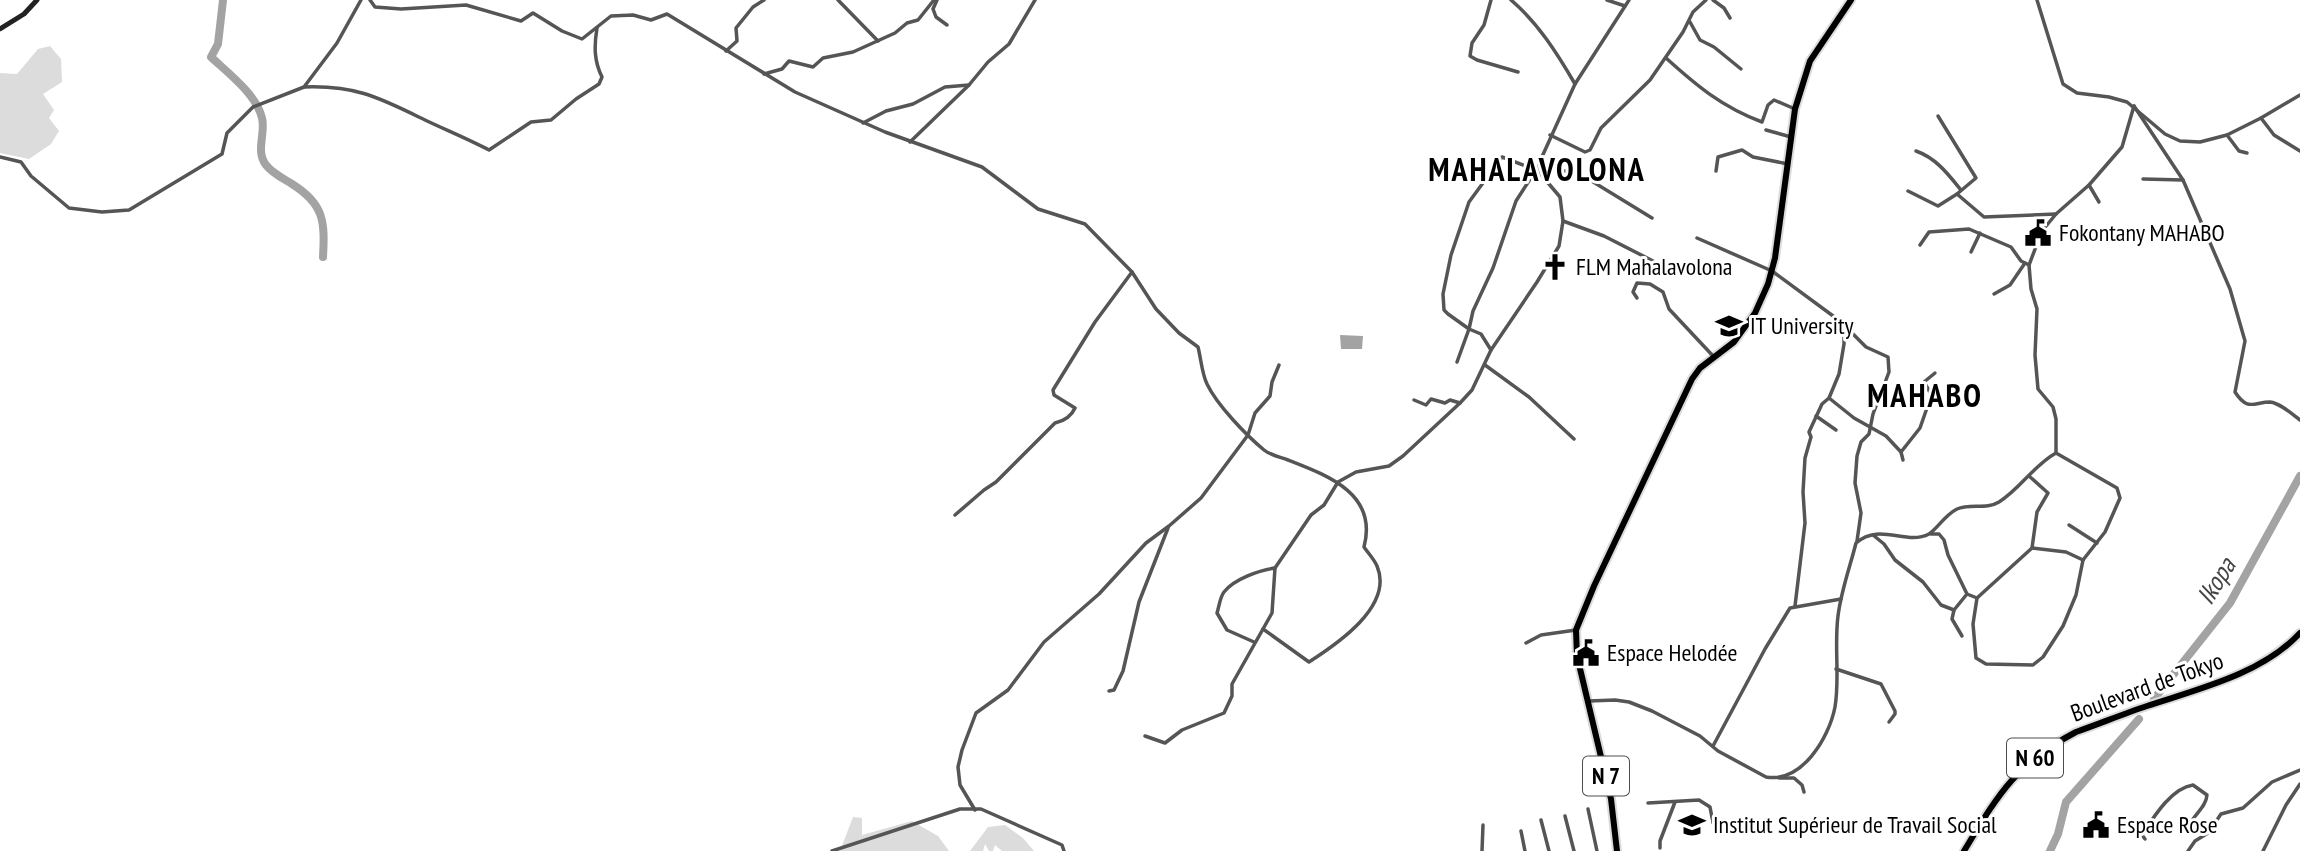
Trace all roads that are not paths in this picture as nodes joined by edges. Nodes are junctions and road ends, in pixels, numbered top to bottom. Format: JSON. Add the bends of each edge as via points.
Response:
{"nodes":[{"id":1,"x":37,"y":0,"type":"edge"},
{"id":2,"x":361,"y":0,"type":"edge"},
{"id":3,"x":370,"y":0,"type":"edge"},
{"id":4,"x":764,"y":0,"type":"edge"},
{"id":5,"x":838,"y":0,"type":"edge"},
{"id":6,"x":935,"y":0,"type":"edge"},
{"id":7,"x":1035,"y":0,"type":"edge"},
{"id":8,"x":1491,"y":0,"type":"edge"},
{"id":9,"x":1511,"y":0,"type":"edge"},
{"id":10,"x":1607,"y":0,"type":"edge"},
{"id":11,"x":1629,"y":0,"type":"edge"},
{"id":12,"x":1706,"y":0,"type":"edge"},
{"id":13,"x":1713,"y":0,"type":"edge"},
{"id":14,"x":1851,"y":0,"type":"edge"},
{"id":15,"x":2037,"y":0,"type":"edge"},
{"id":16,"x":1625,"y":6,"type":"junction"},
{"id":17,"x":1730,"y":18,"type":"dead end"},
{"id":18,"x":1689,"y":21,"type":"junction"},
{"id":19,"x":947,"y":25,"type":"dead end"},
{"id":20,"x":598,"y":26,"type":"junction"},
{"id":21,"x":0,"y":29,"type":"edge"},
{"id":22,"x":879,"y":41,"type":"junction"},
{"id":23,"x":726,"y":51,"type":"junction"},
{"id":24,"x":1666,"y":58,"type":"junction"},
{"id":25,"x":1741,"y":69,"type":"dead end"},
{"id":26,"x":1518,"y":72,"type":"dead end"},
{"id":27,"x":764,"y":74,"type":"junction"},
{"id":28,"x":1575,"y":84,"type":"junction"},
{"id":29,"x":969,"y":85,"type":"junction"},
{"id":30,"x":304,"y":87,"type":"junction"},
{"id":31,"x":2300,"y":95,"type":"edge"},
{"id":32,"x":2134,"y":106,"type":"junction"},
{"id":33,"x":1795,"y":109,"type":"junction"},
{"id":34,"x":1938,"y":116,"type":"dead end"},
{"id":35,"x":2261,"y":118,"type":"junction"},
{"id":36,"x":863,"y":123,"type":"junction"},
{"id":37,"x":1766,"y":130,"type":"dead end"},
{"id":38,"x":1550,"y":135,"type":"junction"},
{"id":39,"x":2227,"y":135,"type":"junction"},
{"id":40,"x":1791,"y":136,"type":"junction"},
{"id":41,"x":910,"y":142,"type":"junction"},
{"id":42,"x":1916,"y":151,"type":"dead end"},
{"id":43,"x":2300,"y":151,"type":"edge"},
{"id":44,"x":2247,"y":153,"type":"dead end"},
{"id":45,"x":0,"y":156,"type":"edge"},
{"id":46,"x":1788,"y":164,"type":"junction"},
{"id":47,"x":1537,"y":170,"type":"junction"},
{"id":48,"x":1716,"y":171,"type":"dead end"},
{"id":49,"x":2143,"y":178,"type":"dead end"},
{"id":50,"x":2183,"y":180,"type":"junction"},
{"id":51,"x":2089,"y":186,"type":"junction"},
{"id":52,"x":1908,"y":191,"type":"dead end"},
{"id":53,"x":1959,"y":192,"type":"junction"},
{"id":54,"x":2099,"y":202,"type":"dead end"},
{"id":55,"x":2056,"y":214,"type":"junction"},
{"id":56,"x":1652,"y":218,"type":"dead end"},
{"id":57,"x":1563,"y":221,"type":"junction"},
{"id":58,"x":1980,"y":233,"type":"junction"},
{"id":59,"x":1697,"y":238,"type":"dead end"},
{"id":60,"x":1920,"y":245,"type":"dead end"},
{"id":61,"x":1971,"y":252,"type":"dead end"},
{"id":62,"x":1653,"y":261,"type":"dead end"},
{"id":63,"x":2027,"y":264,"type":"junction"},
{"id":64,"x":1772,"y":271,"type":"junction"},
{"id":65,"x":1132,"y":272,"type":"junction"},
{"id":66,"x":1994,"y":294,"type":"dead end"},
{"id":67,"x":1637,"y":298,"type":"dead end"},
{"id":68,"x":1844,"y":324,"type":"junction"},
{"id":69,"x":1469,"y":330,"type":"junction"},
{"id":70,"x":1491,"y":350,"type":"junction"},
{"id":71,"x":1714,"y":357,"type":"junction"},
{"id":72,"x":1457,"y":362,"type":"dead end"},
{"id":73,"x":1279,"y":365,"type":"dead end"},
{"id":74,"x":1485,"y":365,"type":"junction"},
{"id":75,"x":1935,"y":373,"type":"dead end"},
{"id":76,"x":1829,"y":398,"type":"junction"},
{"id":77,"x":1414,"y":400,"type":"dead end"},
{"id":78,"x":1460,"y":403,"type":"junction"},
{"id":79,"x":1816,"y":416,"type":"junction"},
{"id":80,"x":2300,"y":419,"type":"edge"},
{"id":81,"x":1870,"y":428,"type":"junction"},
{"id":82,"x":1836,"y":430,"type":"dead end"},
{"id":83,"x":1248,"y":435,"type":"junction"},
{"id":84,"x":1574,"y":439,"type":"dead end"},
{"id":85,"x":1901,"y":452,"type":"junction"},
{"id":86,"x":2056,"y":453,"type":"junction"},
{"id":87,"x":1903,"y":460,"type":"dead end"},
{"id":88,"x":2029,"y":476,"type":"junction"},
{"id":89,"x":1338,"y":482,"type":"junction"},
{"id":90,"x":956,"y":515,"type":"dead end"},
{"id":91,"x":2069,"y":525,"type":"dead end"},
{"id":92,"x":1169,"y":526,"type":"junction"},
{"id":93,"x":1872,"y":534,"type":"junction"},
{"id":94,"x":1929,"y":534,"type":"junction"},
{"id":95,"x":1856,"y":543,"type":"junction"},
{"id":96,"x":2097,"y":543,"type":"junction"},
{"id":97,"x":2032,"y":548,"type":"junction"},
{"id":98,"x":2083,"y":559,"type":"junction"},
{"id":99,"x":1275,"y":568,"type":"junction"},
{"id":100,"x":1967,"y":594,"type":"junction"},
{"id":101,"x":1841,"y":598,"type":"junction"},
{"id":102,"x":1977,"y":598,"type":"junction"},
{"id":103,"x":1795,"y":606,"type":"junction"},
{"id":104,"x":1954,"y":610,"type":"junction"},
{"id":105,"x":1263,"y":629,"type":"junction"},
{"id":106,"x":1576,"y":630,"type":"junction"},
{"id":107,"x":2300,"y":633,"type":"edge"},
{"id":108,"x":1962,"y":636,"type":"dead end"},
{"id":109,"x":1254,"y":642,"type":"junction"},
{"id":110,"x":1526,"y":643,"type":"dead end"},
{"id":111,"x":1836,"y":669,"type":"junction"},
{"id":112,"x":1109,"y":691,"type":"dead end"},
{"id":113,"x":1589,"y":701,"type":"junction"},
{"id":114,"x":1889,"y":722,"type":"dead end"},
{"id":115,"x":1145,"y":736,"type":"dead end"},
{"id":116,"x":1713,"y":746,"type":"junction"},
{"id":117,"x":2300,"y":770,"type":"edge"},
{"id":118,"x":1774,"y":778,"type":"junction"},
{"id":119,"x":2300,"y":783,"type":"edge"},
{"id":120,"x":1804,"y":792,"type":"dead end"},
{"id":121,"x":1675,"y":802,"type":"junction"},
{"id":122,"x":1648,"y":803,"type":"dead end"},
{"id":123,"x":1588,"y":809,"type":"dead end"},
{"id":124,"x":975,"y":810,"type":"junction"},
{"id":125,"x":1565,"y":816,"type":"dead end"},
{"id":126,"x":1541,"y":820,"type":"dead end"},
{"id":127,"x":1713,"y":823,"type":"dead end"},
{"id":128,"x":1483,"y":825,"type":"dead end"},
{"id":129,"x":2213,"y":825,"type":"junction"},
{"id":130,"x":1521,"y":831,"type":"dead end"},
{"id":131,"x":2146,"y":839,"type":"dead end"},
{"id":132,"x":1660,"y":848,"type":"dead end"},
{"id":133,"x":832,"y":851,"type":"edge"},
{"id":134,"x":1064,"y":851,"type":"edge"},
{"id":135,"x":1482,"y":851,"type":"edge"},
{"id":136,"x":1525,"y":851,"type":"edge"},
{"id":137,"x":1549,"y":851,"type":"edge"},
{"id":138,"x":1574,"y":851,"type":"edge"},
{"id":139,"x":1597,"y":851,"type":"edge"},
{"id":140,"x":1617,"y":851,"type":"edge"},
{"id":141,"x":1964,"y":851,"type":"edge"},
{"id":142,"x":2188,"y":851,"type":"edge"},
{"id":143,"x":2263,"y":851,"type":"edge"}],
"edges":[{"from":1,"to":21,"type":"street"},
{"from":2,"to":30,"type":"street"},
{"from":3,"to":20,"type":"street","via":[[376,7],[401,9],[466,5],[521,21],[533,13],[582,39]]},
{"from":4,"to":23,"type":"street","via":[[736,28],[737,41]]},
{"from":5,"to":22,"type":"street"},
{"from":6,"to":19,"type":"street","via":[[936,18]]},
{"from":6,"to":22,"type":"street","via":[[918,20]]},
{"from":7,"to":29,"type":"street","via":[[1009,44]]},
{"from":8,"to":26,"type":"street","via":[[1470,56]]},
{"from":9,"to":28,"type":"street","via":[[1539,29]]},
{"from":10,"to":16,"type":"street"},
{"from":11,"to":16,"type":"street"},
{"from":12,"to":18,"type":"street"},
{"from":13,"to":17,"type":"street"},
{"from":14,"to":33,"type":"main road","number":"N 7","via":[[1810,61]]},
{"from":15,"to":32,"type":"street","via":[[2063,84],[2077,93]]},
{"from":16,"to":28,"type":"street"},
{"from":18,"to":24,"type":"street"},
{"from":18,"to":25,"type":"street","via":[[1700,40]]},
{"from":20,"to":23,"type":"street","via":[[611,16],[651,20],[667,14]]},
{"from":20,"to":30,"type":"street","via":[[594,44],[602,77],[598,84],[551,120],[531,122],[489,150],[360,91]]},
{"from":22,"to":27,"type":"street","via":[[823,58],[813,67],[789,61],[782,69]]},
{"from":23,"to":27,"type":"street"},
{"from":24,"to":33,"type":"street","via":[[1717,101],[1741,114],[1762,122],[1773,100]]},
{"from":24,"to":38,"type":"street","via":[[1601,128],[1590,150],[1585,152]]},
{"from":27,"to":36,"type":"street"},
{"from":28,"to":38,"type":"street"},
{"from":29,"to":36,"type":"street","via":[[945,87]]},
{"from":29,"to":41,"type":"street"},
{"from":30,"to":45,"type":"street","via":[[253,107],[227,133],[222,154],[129,210],[69,208],[20,162]]},
{"from":31,"to":35,"type":"street"},
{"from":32,"to":39,"type":"street","via":[[2165,134],[2180,141],[2200,142]]},
{"from":32,"to":50,"type":"street"},
{"from":32,"to":51,"type":"street","via":[[2122,147]]},
{"from":33,"to":40,"type":"main road","number":"N 7"},
{"from":34,"to":53,"type":"street","via":[[1976,178]]},
{"from":35,"to":39,"type":"street"},
{"from":35,"to":43,"type":"street","via":[[2274,135]]},
{"from":36,"to":41,"type":"street"},
{"from":37,"to":40,"type":"street"},
{"from":38,"to":47,"type":"street"},
{"from":39,"to":44,"type":"street","via":[[2239,151]]},
{"from":40,"to":46,"type":"main road","number":"N 7"},
{"from":41,"to":65,"type":"street","via":[[982,167],[1038,209],[1085,224]]},
{"from":42,"to":53,"type":"street","via":[[1943,167]]},
{"from":46,"to":48,"type":"street","via":[[1742,150],[1718,157]]},
{"from":46,"to":64,"type":"main road","number":"N 7"},
{"from":47,"to":56,"type":"street","via":[[1565,171],[1590,180]]},
{"from":47,"to":57,"type":"street","via":[[1560,197]]},
{"from":47,"to":69,"type":"street","via":[[1510,213]]},
{"from":47,"to":69,"type":"street","via":[[1502,157],[1469,202],[1451,255],[1443,301],[1448,314]]},
{"from":49,"to":50,"type":"street"},
{"from":50,"to":80,"type":"street","via":[[2230,289],[2245,341],[2235,392],[2249,405],[2269,402]]},
{"from":51,"to":54,"type":"street"},
{"from":51,"to":55,"type":"street"},
{"from":52,"to":53,"type":"street","via":[[1938,206]]},
{"from":53,"to":55,"type":"street","via":[[1984,217]]},
{"from":55,"to":63,"type":"street","via":[[2042,231]]},
{"from":57,"to":62,"type":"street"},
{"from":57,"to":70,"type":"street","via":[[1554,253]]},
{"from":58,"to":60,"type":"street","via":[[1969,229],[1929,232]]},
{"from":58,"to":61,"type":"street"},
{"from":58,"to":63,"type":"street","via":[[2011,247]]},
{"from":59,"to":64,"type":"street"},
{"from":63,"to":66,"type":"street","via":[[2010,285]]},
{"from":63,"to":86,"type":"street","via":[[2037,309],[2038,389],[2053,407]]},
{"from":64,"to":68,"type":"street"},
{"from":64,"to":71,"type":"main road","number":"N 7","via":[[1745,328]]},
{"from":65,"to":83,"type":"street","via":[[1156,309],[1198,347],[1206,383]]},
{"from":65,"to":90,"type":"street","via":[[1053,390],[1074,408],[1073,413],[1055,423]]},
{"from":67,"to":71,"type":"street","via":[[1633,292],[1637,283],[1657,287],[1669,309]]},
{"from":68,"to":76,"type":"street","via":[[1839,374]]},
{"from":68,"to":81,"type":"street","via":[[1866,347],[1888,357],[1889,372]]},
{"from":69,"to":70,"type":"street","via":[[1486,338]]},
{"from":69,"to":72,"type":"street"},
{"from":70,"to":74,"type":"street"},
{"from":71,"to":106,"type":"main road","number":"N 7","via":[[1692,379]]},
{"from":73,"to":83,"type":"street","via":[[1270,396],[1255,413]]},
{"from":74,"to":78,"type":"street"},
{"from":74,"to":84,"type":"street","via":[[1529,397]]},
{"from":75,"to":85,"type":"street","via":[[1924,382],[1931,394],[1920,428]]},
{"from":76,"to":79,"type":"street"},
{"from":76,"to":81,"type":"street"},
{"from":77,"to":78,"type":"street","via":[[1425,405],[1431,399]]},
{"from":78,"to":89,"type":"street","via":[[1389,466],[1356,472]]},
{"from":79,"to":82,"type":"street"},
{"from":79,"to":103,"type":"street","via":[[1805,458],[1805,523]]},
{"from":81,"to":85,"type":"street"},
{"from":81,"to":95,"type":"street","via":[[1857,456],[1855,483],[1861,513]]},
{"from":83,"to":89,"type":"street","via":[[1266,452]]},
{"from":83,"to":92,"type":"street","via":[[1200,498]]},
{"from":85,"to":87,"type":"street"},
{"from":86,"to":88,"type":"street"},
{"from":86,"to":96,"type":"street","via":[[2120,493],[2117,508]]},
{"from":88,"to":94,"type":"street","via":[[1995,505],[1954,510]]},
{"from":88,"to":97,"type":"street","via":[[2048,493],[2037,512]]},
{"from":89,"to":99,"type":"street"},
{"from":89,"to":105,"type":"street","via":[[1360,502],[1368,532],[1364,547],[1378,567],[1379,591],[1367,615],[1309,662]]},
{"from":91,"to":96,"type":"street"},
{"from":92,"to":112,"type":"street","via":[[1139,602],[1123,671],[1114,690]]},
{"from":92,"to":124,"type":"street","via":[[1146,542],[1099,593],[1044,642],[1008,690],[976,713],[958,767],[960,785]]},
{"from":93,"to":94,"type":"street"},
{"from":93,"to":95,"type":"street"},
{"from":93,"to":104,"type":"street","via":[[1941,605]]},
{"from":94,"to":100,"type":"street","via":[[1939,534],[1944,540]]},
{"from":95,"to":101,"type":"street"},
{"from":96,"to":98,"type":"street"},
{"from":97,"to":98,"type":"street"},
{"from":97,"to":102,"type":"street"},
{"from":98,"to":102,"type":"street","via":[[2076,595],[2063,626],[2033,665],[1986,664],[1976,658],[1973,624]]},
{"from":99,"to":105,"type":"street","via":[[1272,612]]},
{"from":99,"to":109,"type":"street","via":[[1241,580],[1224,592],[1217,613],[1227,630]]},
{"from":100,"to":102,"type":"street"},
{"from":100,"to":104,"type":"street"},
{"from":101,"to":103,"type":"street"},
{"from":101,"to":111,"type":"street"},
{"from":103,"to":116,"type":"street","via":[[1765,649]]},
{"from":104,"to":108,"type":"street","via":[[1952,619]]},
{"from":105,"to":109,"type":"street"},
{"from":106,"to":110,"type":"street","via":[[1541,635]]},
{"from":106,"to":113,"type":"main road","number":"N 7","via":[[1577,656]]},
{"from":107,"to":141,"type":"main road","name":"Boulevard de Tokyo","number":"N 60","via":[[2273,656],[2243,671],[2076,732],[2044,751],[1999,794]]},
{"from":109,"to":115,"type":"street","via":[[1232,684],[1224,713],[1182,730],[1165,743]]},
{"from":111,"to":114,"type":"street","via":[[1884,687],[1895,710]]},
{"from":111,"to":118,"type":"street","via":[[1835,709],[1822,741],[1801,767]]},
{"from":113,"to":116,"type":"street","via":[[1639,705]]},
{"from":113,"to":140,"type":"main road","number":"N 7","via":[[1611,799]]},
{"from":116,"to":118,"type":"street","via":[[1759,775]]},
{"from":117,"to":129,"type":"street","via":[[2272,782],[2243,808],[2221,814]]},
{"from":118,"to":120,"type":"street","via":[[1794,778]]},
{"from":119,"to":143,"type":"street"},
{"from":121,"to":122,"type":"street"},
{"from":121,"to":127,"type":"street","via":[[1699,800],[1710,807]]},
{"from":121,"to":132,"type":"street"},
{"from":123,"to":139,"type":"street"},
{"from":124,"to":133,"type":"street","via":[[960,809]]},
{"from":124,"to":134,"type":"street","via":[[1048,838]]},
{"from":125,"to":138,"type":"street"},
{"from":126,"to":137,"type":"street"},
{"from":128,"to":135,"type":"street"},
{"from":129,"to":131,"type":"street","via":[[2189,832],[2207,795],[2193,785],[2185,786],[2163,806],[2142,835]]},
{"from":129,"to":142,"type":"street"},
{"from":130,"to":136,"type":"street"}]}
